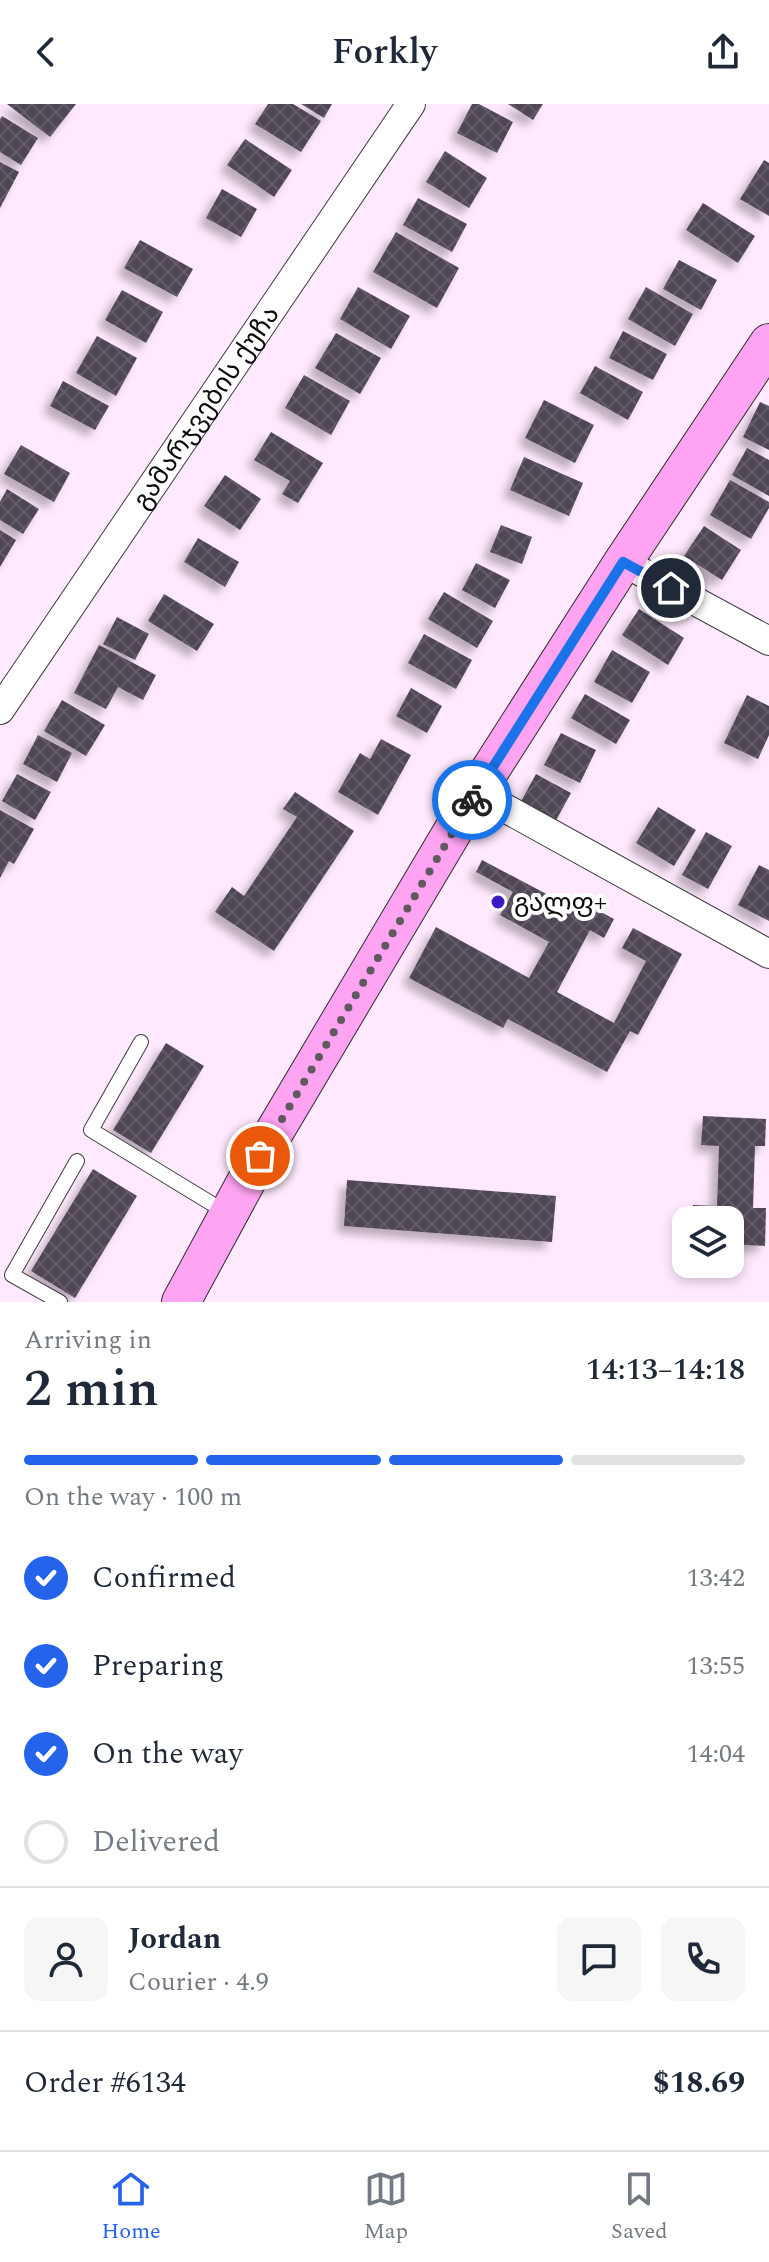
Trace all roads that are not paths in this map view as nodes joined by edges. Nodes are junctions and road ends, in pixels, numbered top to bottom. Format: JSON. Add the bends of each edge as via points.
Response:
{"nodes":[{"id":1,"x":411,"y":104,"type":"edge"},
{"id":2,"x":769,"y":343,"type":"edge"},
{"id":3,"x":623,"y":562,"type":"junction"},
{"id":4,"x":769,"y":641,"type":"edge"},
{"id":5,"x":0,"y":710,"type":"edge"},
{"id":6,"x":476,"y":792,"type":"junction"},
{"id":7,"x":769,"y":954,"type":"edge"},
{"id":8,"x":141,"y":1042,"type":"dead end"},
{"id":9,"x":77,"y":1161,"type":"dead end"},
{"id":10,"x":228,"y":1213,"type":"junction"},
{"id":11,"x":60,"y":1302,"type":"edge"},
{"id":12,"x":181,"y":1302,"type":"edge"}],
"edges":[{"from":1,"to":5,"type":"street","name":"გამარჯვების ქუჩა"},
{"from":2,"to":3,"type":"main road"},
{"from":3,"to":4,"type":"street"},
{"from":3,"to":6,"type":"main road"},
{"from":6,"to":7,"type":"street"},
{"from":6,"to":10,"type":"main road"},
{"from":8,"to":10,"type":"lane","via":[[91,1130]]},
{"from":9,"to":11,"type":"lane","via":[[12,1275]]},
{"from":10,"to":12,"type":"main road"}]}
